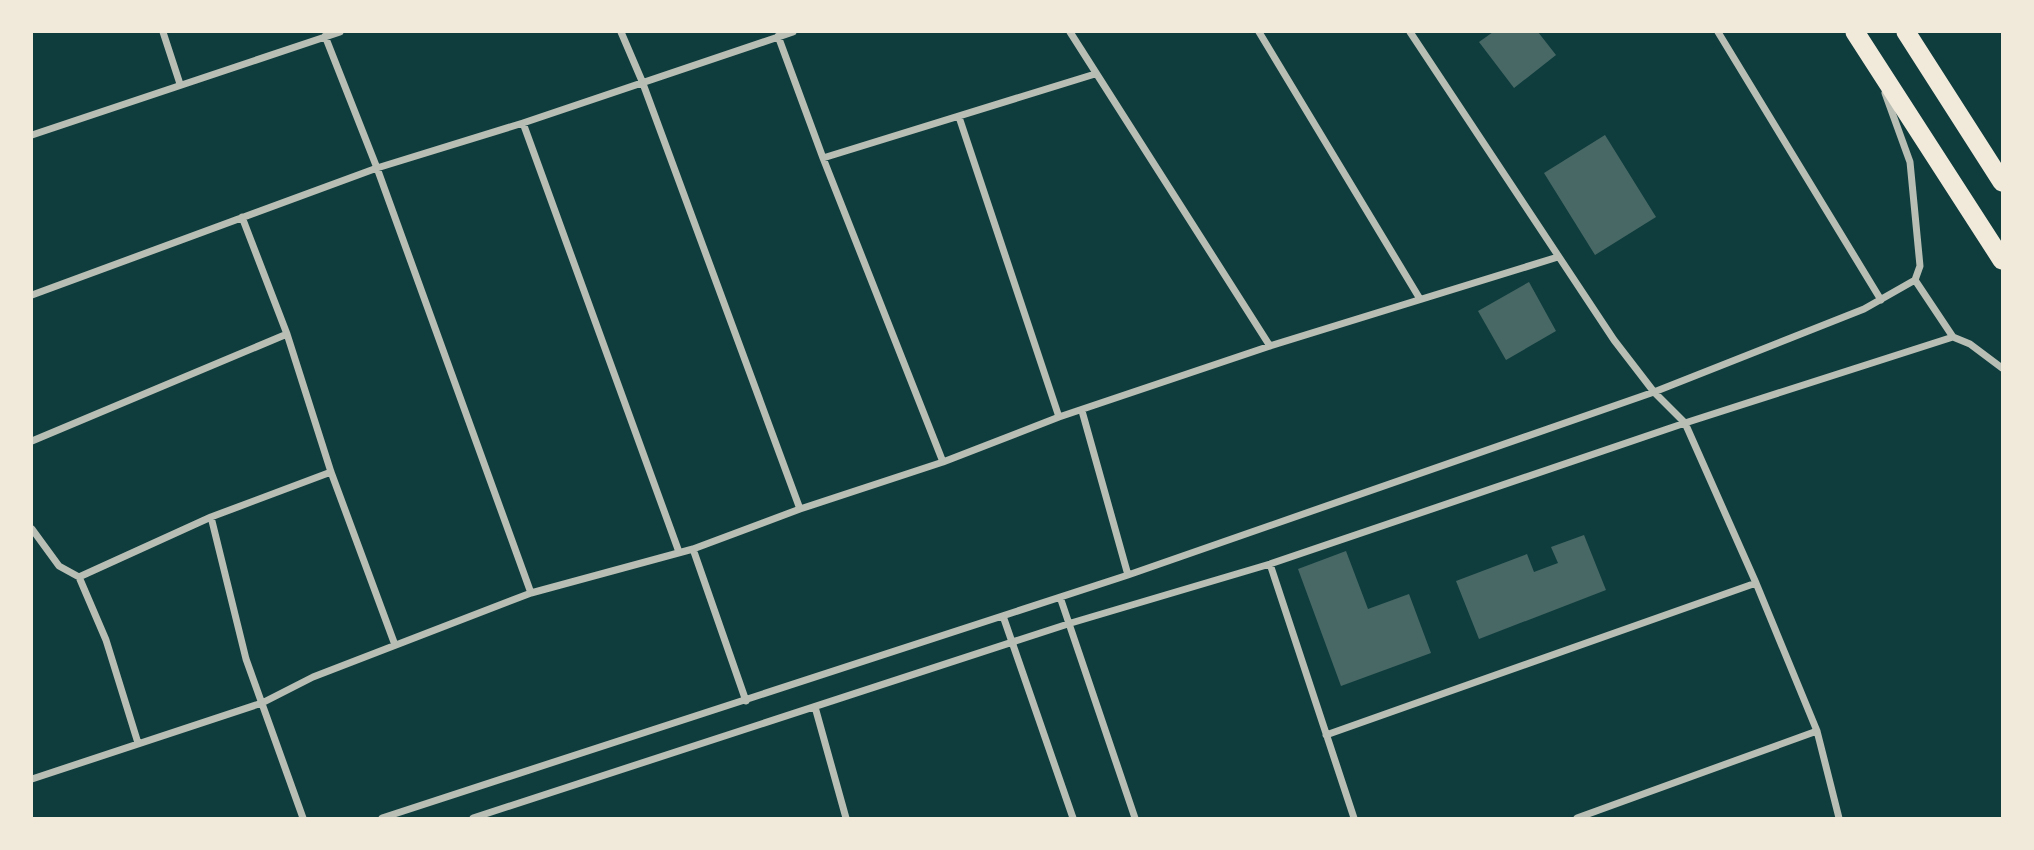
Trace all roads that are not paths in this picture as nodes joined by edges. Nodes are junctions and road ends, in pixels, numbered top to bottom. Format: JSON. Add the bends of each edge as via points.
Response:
{"nodes":[{"id":1,"x":163,"y":32,"type":"edge"},
{"id":2,"x":340,"y":32,"type":"edge"},
{"id":3,"x":621,"y":32,"type":"edge"},
{"id":4,"x":793,"y":32,"type":"edge"},
{"id":5,"x":1070,"y":32,"type":"edge"},
{"id":6,"x":1259,"y":32,"type":"edge"},
{"id":7,"x":1410,"y":32,"type":"edge"},
{"id":8,"x":1718,"y":32,"type":"edge"},
{"id":9,"x":1855,"y":32,"type":"edge"},
{"id":10,"x":1906,"y":32,"type":"edge"},
{"id":11,"x":325,"y":36,"type":"junction"},
{"id":12,"x":778,"y":36,"type":"junction"},
{"id":13,"x":1872,"y":58,"type":"junction"},
{"id":14,"x":1095,"y":74,"type":"junction"},
{"id":15,"x":642,"y":81,"type":"junction"},
{"id":16,"x":180,"y":84,"type":"junction"},
{"id":17,"x":959,"y":117,"type":"junction"},
{"id":18,"x":523,"y":122,"type":"junction"},
{"id":19,"x":32,"y":135,"type":"edge"},
{"id":20,"x":822,"y":158,"type":"junction"},
{"id":21,"x":377,"y":168,"type":"junction"},
{"id":22,"x":2003,"y":183,"type":"edge"},
{"id":23,"x":242,"y":217,"type":"junction"},
{"id":24,"x":1558,"y":257,"type":"junction"},
{"id":25,"x":2003,"y":260,"type":"edge"},
{"id":26,"x":1916,"y":280,"type":"junction"},
{"id":27,"x":32,"y":295,"type":"edge"},
{"id":28,"x":1420,"y":299,"type":"junction"},
{"id":29,"x":1881,"y":300,"type":"junction"},
{"id":30,"x":287,"y":334,"type":"junction"},
{"id":31,"x":1953,"y":337,"type":"junction"},
{"id":32,"x":1270,"y":346,"type":"junction"},
{"id":33,"x":2003,"y":368,"type":"edge"},
{"id":34,"x":1654,"y":392,"type":"junction"},
{"id":35,"x":1082,"y":411,"type":"junction"},
{"id":36,"x":1059,"y":417,"type":"junction"},
{"id":37,"x":1685,"y":423,"type":"junction"},
{"id":38,"x":32,"y":441,"type":"edge"},
{"id":39,"x":943,"y":462,"type":"junction"},
{"id":40,"x":331,"y":472,"type":"junction"},
{"id":41,"x":800,"y":509,"type":"junction"},
{"id":42,"x":211,"y":517,"type":"junction"},
{"id":43,"x":32,"y":529,"type":"edge"},
{"id":44,"x":694,"y":549,"type":"junction"},
{"id":45,"x":679,"y":552,"type":"junction"},
{"id":46,"x":1270,"y":564,"type":"junction"},
{"id":47,"x":1128,"y":575,"type":"junction"},
{"id":48,"x":79,"y":577,"type":"junction"},
{"id":49,"x":1756,"y":583,"type":"junction"},
{"id":50,"x":531,"y":593,"type":"junction"},
{"id":51,"x":1060,"y":597,"type":"junction"},
{"id":52,"x":1003,"y":616,"type":"junction"},
{"id":53,"x":1071,"y":623,"type":"junction"},
{"id":54,"x":1013,"y":642,"type":"junction"},
{"id":55,"x":395,"y":645,"type":"junction"},
{"id":56,"x":746,"y":701,"type":"junction"},
{"id":57,"x":262,"y":703,"type":"junction"},
{"id":58,"x":815,"y":707,"type":"junction"},
{"id":59,"x":1817,"y":731,"type":"junction"},
{"id":60,"x":1326,"y":735,"type":"junction"},
{"id":61,"x":138,"y":743,"type":"junction"},
{"id":62,"x":32,"y":779,"type":"edge"},
{"id":63,"x":303,"y":818,"type":"edge"},
{"id":64,"x":382,"y":818,"type":"edge"},
{"id":65,"x":473,"y":818,"type":"edge"},
{"id":66,"x":846,"y":818,"type":"edge"},
{"id":67,"x":1073,"y":818,"type":"edge"},
{"id":68,"x":1135,"y":818,"type":"edge"},
{"id":69,"x":1354,"y":818,"type":"edge"},
{"id":70,"x":1577,"y":818,"type":"edge"},
{"id":71,"x":1839,"y":818,"type":"edge"}],
"edges":[{"from":1,"to":16,"type":"street"},
{"from":2,"to":11,"type":"street"},
{"from":3,"to":15,"type":"street"},
{"from":4,"to":12,"type":"street"},
{"from":5,"to":14,"type":"street"},
{"from":6,"to":28,"type":"street"},
{"from":7,"to":24,"type":"street"},
{"from":8,"to":29,"type":"street"},
{"from":9,"to":13,"type":"highway"},
{"from":10,"to":22,"type":"highway"},
{"from":11,"to":16,"type":"street"},
{"from":11,"to":21,"type":"street"},
{"from":12,"to":15,"type":"street"},
{"from":12,"to":20,"type":"street"},
{"from":13,"to":25,"type":"highway"},
{"from":13,"to":26,"type":"street","via":[[1910,162],[1919,239]]},
{"from":14,"to":17,"type":"street"},
{"from":14,"to":32,"type":"street"},
{"from":15,"to":18,"type":"street"},
{"from":15,"to":41,"type":"street"},
{"from":16,"to":19,"type":"street"},
{"from":17,"to":20,"type":"street"},
{"from":17,"to":36,"type":"street"},
{"from":18,"to":21,"type":"street"},
{"from":18,"to":45,"type":"street"},
{"from":20,"to":39,"type":"street"},
{"from":21,"to":23,"type":"street"},
{"from":21,"to":50,"type":"street"},
{"from":23,"to":27,"type":"street"},
{"from":23,"to":30,"type":"street"},
{"from":24,"to":28,"type":"street"},
{"from":24,"to":34,"type":"street"},
{"from":26,"to":29,"type":"street"},
{"from":26,"to":31,"type":"street"},
{"from":28,"to":32,"type":"street"},
{"from":29,"to":34,"type":"street","via":[[1771,349]]},
{"from":30,"to":38,"type":"street"},
{"from":30,"to":40,"type":"street"},
{"from":31,"to":33,"type":"street"},
{"from":31,"to":37,"type":"street"},
{"from":32,"to":35,"type":"street"},
{"from":34,"to":37,"type":"street"},
{"from":34,"to":47,"type":"street"},
{"from":35,"to":36,"type":"street"},
{"from":35,"to":47,"type":"street"},
{"from":36,"to":39,"type":"street"},
{"from":37,"to":46,"type":"street"},
{"from":37,"to":49,"type":"street"},
{"from":39,"to":41,"type":"street"},
{"from":40,"to":42,"type":"street"},
{"from":40,"to":55,"type":"street"},
{"from":41,"to":44,"type":"street"},
{"from":42,"to":48,"type":"street"},
{"from":42,"to":57,"type":"street","via":[[246,659]]},
{"from":43,"to":48,"type":"street","via":[[59,566]]},
{"from":44,"to":45,"type":"street"},
{"from":44,"to":56,"type":"street"},
{"from":45,"to":50,"type":"street"},
{"from":46,"to":53,"type":"street"},
{"from":46,"to":60,"type":"street"},
{"from":47,"to":51,"type":"street"},
{"from":48,"to":61,"type":"street","via":[[106,640]]},
{"from":49,"to":59,"type":"street"},
{"from":49,"to":60,"type":"street"},
{"from":50,"to":55,"type":"street"},
{"from":51,"to":52,"type":"street"},
{"from":51,"to":53,"type":"street"},
{"from":52,"to":54,"type":"street"},
{"from":52,"to":56,"type":"street"},
{"from":53,"to":54,"type":"street"},
{"from":53,"to":68,"type":"street"},
{"from":54,"to":58,"type":"street"},
{"from":54,"to":67,"type":"street"},
{"from":55,"to":57,"type":"street"},
{"from":56,"to":64,"type":"street"},
{"from":57,"to":61,"type":"street"},
{"from":57,"to":63,"type":"street"},
{"from":58,"to":65,"type":"street"},
{"from":58,"to":66,"type":"street"},
{"from":59,"to":70,"type":"street"},
{"from":59,"to":71,"type":"street"},
{"from":60,"to":69,"type":"street"},
{"from":61,"to":62,"type":"street"}]}
